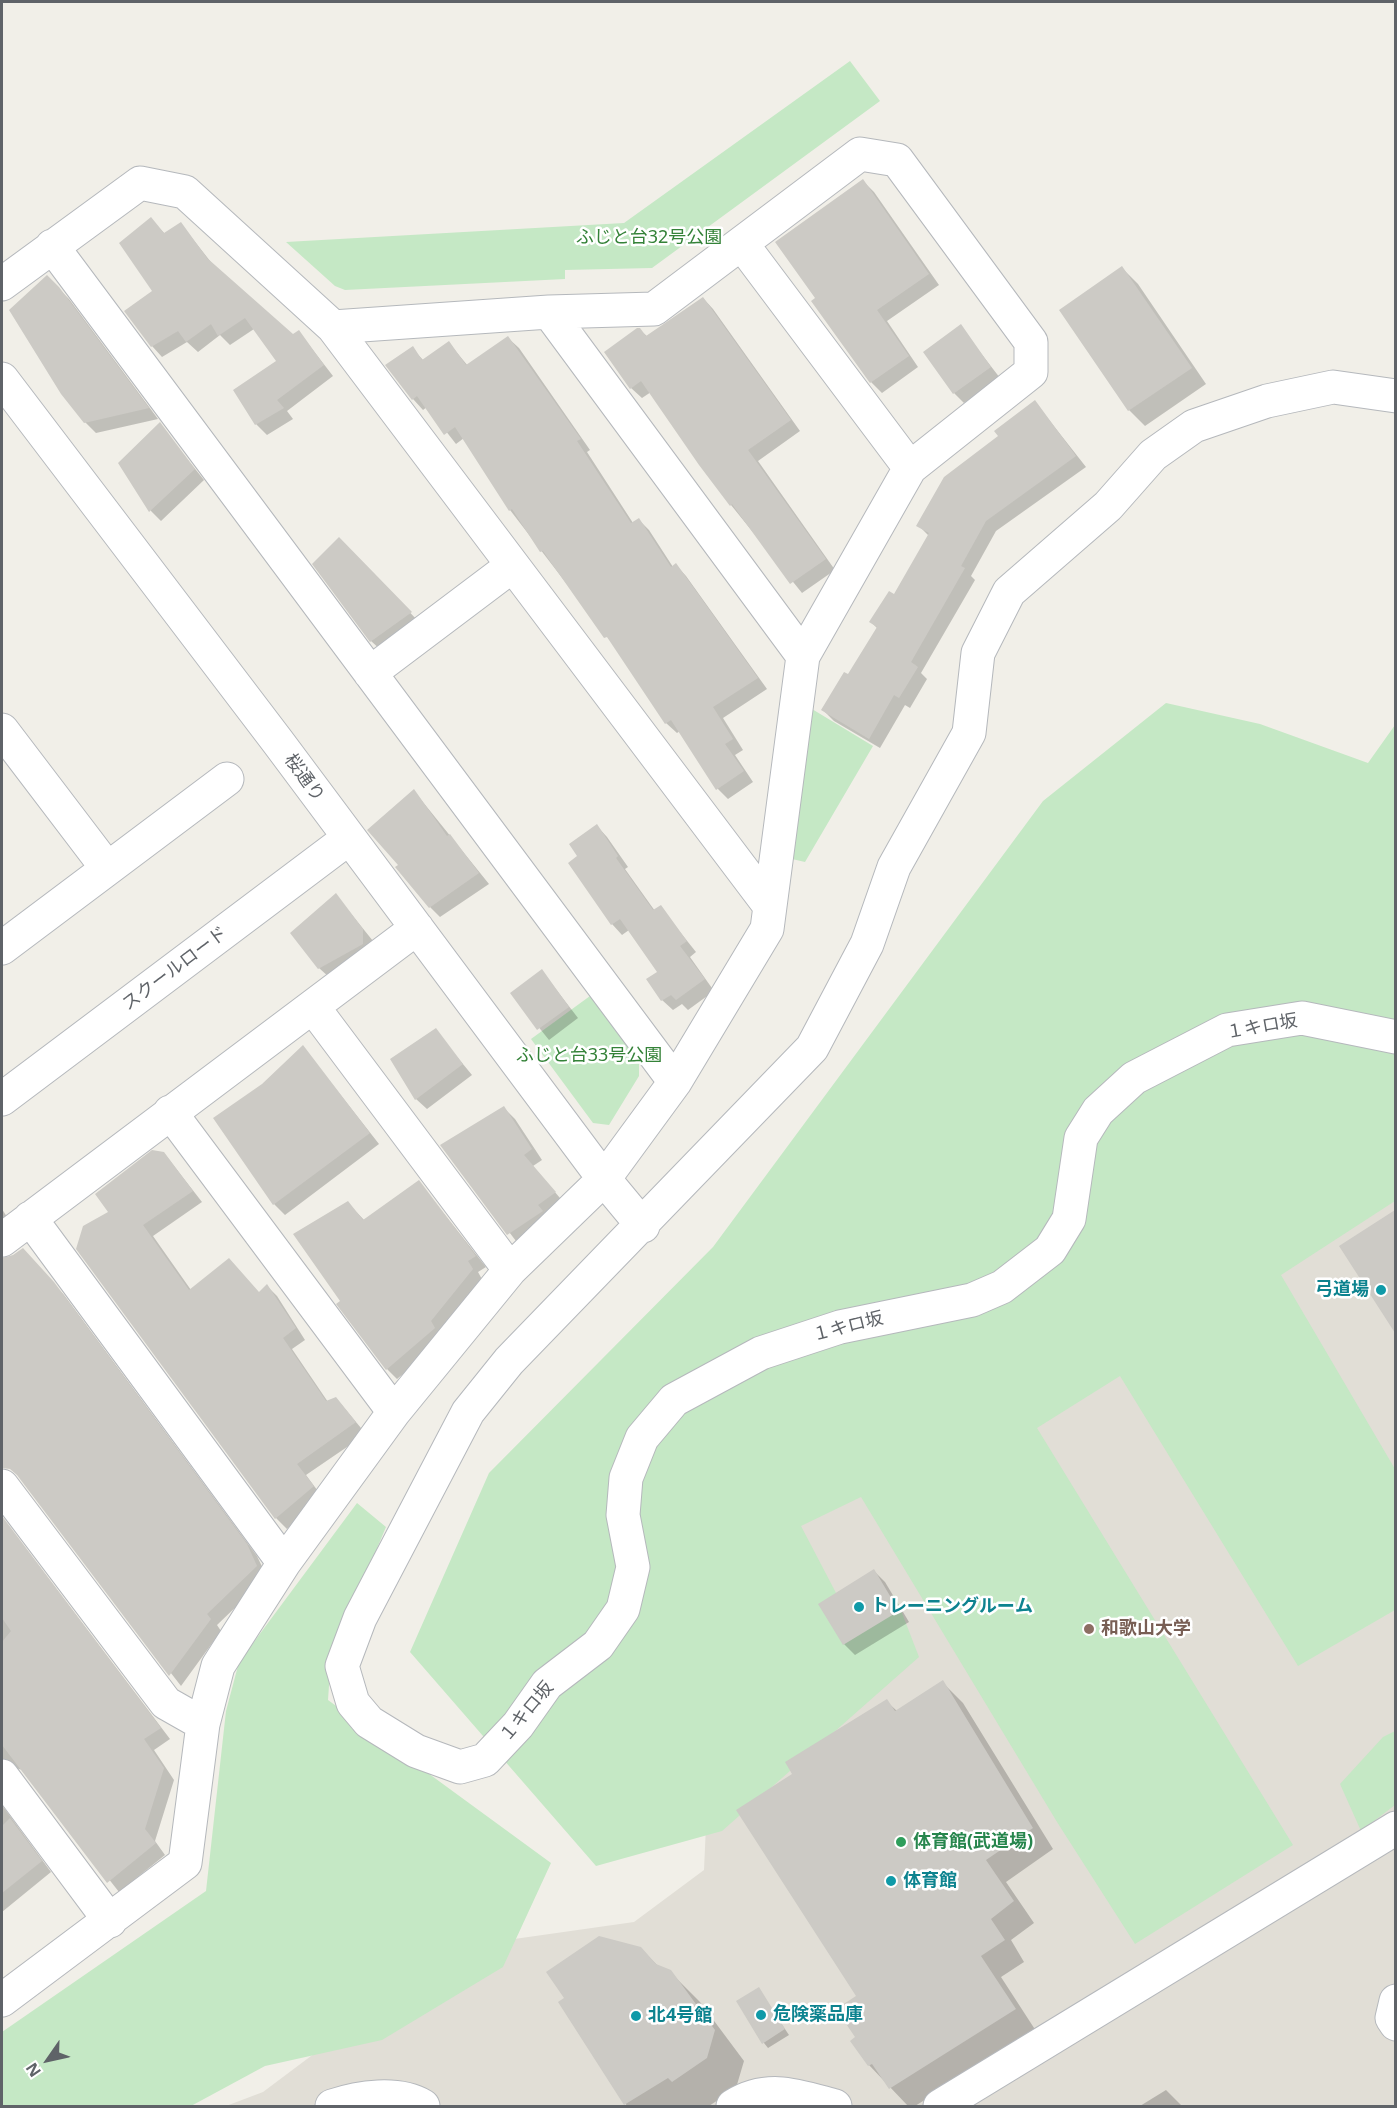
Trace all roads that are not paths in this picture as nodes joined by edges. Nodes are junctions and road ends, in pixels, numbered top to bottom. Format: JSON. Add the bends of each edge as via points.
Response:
{"nodes":[{"id":1,"x":742,"y":244,"type":"junction"},
{"id":2,"x":52,"y":246,"type":"junction"},
{"id":3,"x":2,"y":284,"type":"edge"},
{"id":4,"x":549,"y":312,"type":"junction"},
{"id":5,"x":333,"y":327,"type":"junction"},
{"id":6,"x":2,"y":379,"type":"edge"},
{"id":7,"x":1395,"y":396,"type":"edge"},
{"id":8,"x":910,"y":468,"type":"junction"},
{"id":9,"x":512,"y":566,"type":"junction"},
{"id":10,"x":804,"y":656,"type":"junction"},
{"id":11,"x":370,"y":673,"type":"junction"},
{"id":12,"x":2,"y":730,"type":"edge"},
{"id":13,"x":227,"y":779,"type":"dead end"},
{"id":14,"x":349,"y":838,"type":"junction"},
{"id":15,"x":107,"y":868,"type":"junction"},
{"id":16,"x":769,"y":905,"type":"junction"},
{"id":17,"x":417,"y":928,"type":"junction"},
{"id":18,"x":2,"y":948,"type":"edge"},
{"id":19,"x":313,"y":1006,"type":"junction"},
{"id":20,"x":1395,"y":1037,"type":"edge"},
{"id":21,"x":675,"y":1082,"type":"junction"},
{"id":22,"x":2,"y":1099,"type":"edge"},
{"id":23,"x":170,"y":1112,"type":"junction"},
{"id":24,"x":604,"y":1179,"type":"junction"},
{"id":25,"x":30,"y":1218,"type":"junction"},
{"id":26,"x":643,"y":1226,"type":"junction"},
{"id":27,"x":2,"y":1240,"type":"edge"},
{"id":28,"x":510,"y":1269,"type":"junction"},
{"id":29,"x":394,"y":1412,"type":"junction"},
{"id":30,"x":2,"y":1486,"type":"edge"},
{"id":31,"x":284,"y":1563,"type":"junction"},
{"id":32,"x":203,"y":1724,"type":"junction"},
{"id":33,"x":2,"y":1776,"type":"edge"},
{"id":34,"x":1395,"y":1828,"type":"edge"},
{"id":35,"x":110,"y":1921,"type":"junction"},
{"id":36,"x":2,"y":2000,"type":"edge"},
{"id":37,"x":1395,"y":2001,"type":"edge"},
{"id":38,"x":1395,"y":2024,"type":"edge"},
{"id":39,"x":332,"y":2106,"type":"edge"},
{"id":40,"x":423,"y":2106,"type":"edge"},
{"id":41,"x":733,"y":2106,"type":"edge"},
{"id":42,"x":835,"y":2106,"type":"edge"},
{"id":43,"x":940,"y":2106,"type":"edge"}],
"edges":[{"from":1,"to":4,"type":"street","via":[[654,309]]},
{"from":1,"to":8,"type":"street"},
{"from":1,"to":8,"type":"street","via":[[860,154],[897,160],[1031,342],[1031,372]]},
{"from":2,"to":3,"type":"street"},
{"from":2,"to":5,"type":"street","via":[[140,183],[184,192]]},
{"from":2,"to":11,"type":"street"},
{"from":4,"to":5,"type":"street"},
{"from":4,"to":10,"type":"street"},
{"from":5,"to":9,"type":"street"},
{"from":6,"to":14,"type":"street","name":"桜通り"},
{"from":7,"to":26,"type":"street","name":"１キロ坂","via":[[1333,387],[1267,401],[1194,426],[1153,455],[1108,506],[1009,592],[978,653],[969,734],[894,867],[867,944],[812,1048]]},
{"from":8,"to":10,"type":"street"},
{"from":9,"to":11,"type":"street"},
{"from":9,"to":16,"type":"street"},
{"from":10,"to":16,"type":"street"},
{"from":11,"to":21,"type":"street"},
{"from":12,"to":15,"type":"street"},
{"from":13,"to":15,"type":"street"},
{"from":14,"to":17,"type":"street","name":"桜通り"},
{"from":14,"to":22,"type":"street","name":"スクールロード"},
{"from":15,"to":18,"type":"street"},
{"from":16,"to":21,"type":"street","via":[[766,929]]},
{"from":17,"to":19,"type":"street"},
{"from":17,"to":24,"type":"street","name":"桜通り"},
{"from":19,"to":23,"type":"street"},
{"from":19,"to":28,"type":"street"},
{"from":20,"to":26,"type":"street","name":"１キロ坂","via":[[1302,1018],[1227,1030],[1134,1078],[1098,1111],[1081,1138],[1069,1219],[1050,1250],[1002,1287],[972,1300],[840,1327],[761,1353],[674,1400],[642,1438],[626,1478],[623,1515],[633,1567],[623,1609],[598,1645],[547,1684],[518,1725],[485,1760],[460,1767],[416,1751],[369,1722],[353,1703],[342,1666],[360,1618],[468,1412],[509,1361]]},
{"from":21,"to":24,"type":"street"},
{"from":23,"to":25,"type":"street"},
{"from":23,"to":29,"type":"street"},
{"from":24,"to":26,"type":"street","name":"桜通り"},
{"from":24,"to":28,"type":"street"},
{"from":25,"to":27,"type":"street"},
{"from":25,"to":31,"type":"street"},
{"from":28,"to":29,"type":"street"},
{"from":29,"to":31,"type":"street"},
{"from":30,"to":32,"type":"street","via":[[166,1703]]},
{"from":31,"to":32,"type":"street","via":[[218,1666]]},
{"from":32,"to":35,"type":"street","via":[[185,1863]]},
{"from":33,"to":35,"type":"street"},
{"from":34,"to":43,"type":"street"},
{"from":35,"to":36,"type":"street"},
{"from":37,"to":38,"type":"street"},
{"from":39,"to":40,"type":"street","via":[[373,2097]]},
{"from":41,"to":42,"type":"street","via":[[769,2092]]}]}
